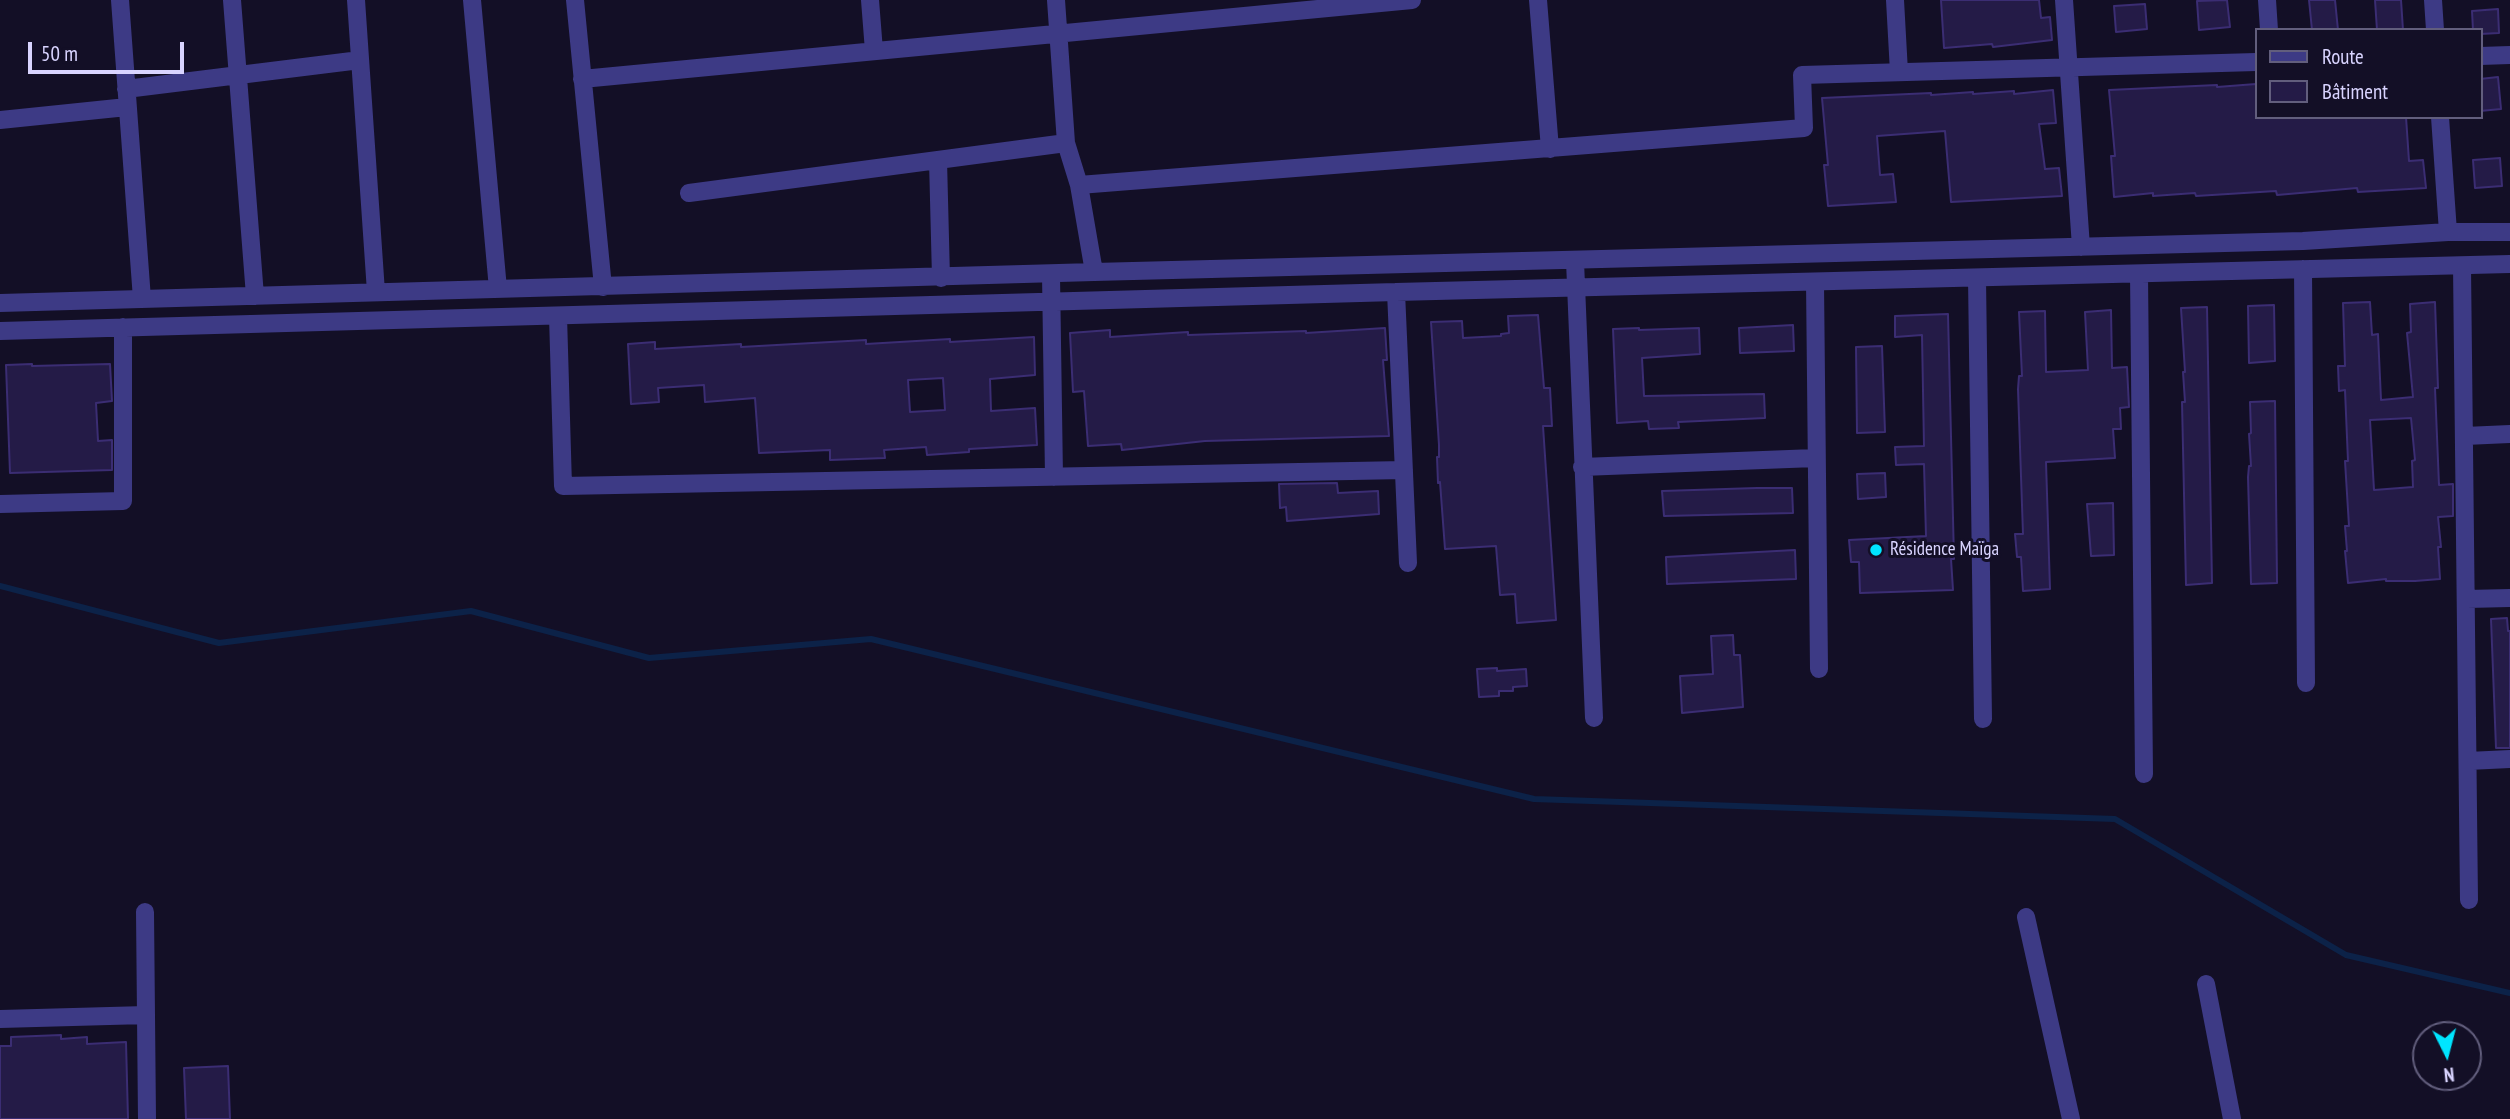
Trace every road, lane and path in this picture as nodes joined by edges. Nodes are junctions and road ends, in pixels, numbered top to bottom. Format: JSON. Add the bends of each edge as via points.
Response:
{"nodes":[{"id":1,"x":120,"y":0,"type":"edge"},
{"id":2,"x":232,"y":0,"type":"edge"},
{"id":3,"x":356,"y":0,"type":"edge"},
{"id":4,"x":472,"y":0,"type":"edge"},
{"id":5,"x":575,"y":0,"type":"edge"},
{"id":6,"x":870,"y":0,"type":"edge"},
{"id":7,"x":1056,"y":0,"type":"edge"},
{"id":8,"x":1412,"y":0,"type":"edge"},
{"id":9,"x":1538,"y":0,"type":"edge"},
{"id":10,"x":1895,"y":0,"type":"edge"},
{"id":11,"x":2064,"y":0,"type":"edge"},
{"id":12,"x":2267,"y":0,"type":"edge"},
{"id":13,"x":2434,"y":0,"type":"edge"},
{"id":14,"x":2269,"y":28,"type":"edge"},
{"id":15,"x":2435,"y":28,"type":"edge"},
{"id":16,"x":1058,"y":33,"type":"junction"},
{"id":17,"x":874,"y":51,"type":"junction"},
{"id":18,"x":2482,"y":55,"type":"edge"},
{"id":19,"x":2510,"y":55,"type":"edge"},
{"id":20,"x":360,"y":60,"type":"junction"},
{"id":21,"x":2254,"y":62,"type":"edge"},
{"id":22,"x":2068,"y":68,"type":"junction"},
{"id":23,"x":1899,"y":72,"type":"junction"},
{"id":24,"x":237,"y":75,"type":"junction"},
{"id":25,"x":582,"y":79,"type":"junction"},
{"id":26,"x":126,"y":98,"type":"junction"},
{"id":27,"x":2440,"y":119,"type":"edge"},
{"id":28,"x":0,"y":120,"type":"edge"},
{"id":29,"x":1066,"y":143,"type":"junction"},
{"id":30,"x":1550,"y":149,"type":"junction"},
{"id":31,"x":938,"y":160,"type":"junction"},
{"id":32,"x":1079,"y":185,"type":"junction"},
{"id":33,"x":689,"y":193,"type":"dead end"},
{"id":34,"x":2448,"y":232,"type":"junction"},
{"id":35,"x":2510,"y":232,"type":"edge"},
{"id":36,"x":2081,"y":247,"type":"junction"},
{"id":37,"x":1576,"y":261,"type":"junction"},
{"id":38,"x":2510,"y":264,"type":"edge"},
{"id":39,"x":2462,"y":265,"type":"junction"},
{"id":40,"x":2303,"y":269,"type":"junction"},
{"id":41,"x":1094,"y":272,"type":"junction"},
{"id":42,"x":2139,"y":274,"type":"junction"},
{"id":43,"x":1051,"y":275,"type":"junction"},
{"id":44,"x":941,"y":278,"type":"junction"},
{"id":45,"x":1977,"y":278,"type":"junction"},
{"id":46,"x":1815,"y":282,"type":"junction"},
{"id":47,"x":603,"y":287,"type":"junction"},
{"id":48,"x":1576,"y":288,"type":"junction"},
{"id":49,"x":498,"y":289,"type":"junction"},
{"id":50,"x":376,"y":292,"type":"junction"},
{"id":51,"x":1396,"y":292,"type":"junction"},
{"id":52,"x":255,"y":296,"type":"junction"},
{"id":53,"x":142,"y":299,"type":"junction"},
{"id":54,"x":1052,"y":302,"type":"junction"},
{"id":55,"x":0,"y":303,"type":"edge"},
{"id":56,"x":558,"y":316,"type":"junction"},
{"id":57,"x":123,"y":327,"type":"junction"},
{"id":58,"x":0,"y":331,"type":"edge"},
{"id":59,"x":2510,"y":434,"type":"edge"},
{"id":60,"x":2465,"y":436,"type":"junction"},
{"id":61,"x":1815,"y":458,"type":"junction"},
{"id":62,"x":1582,"y":467,"type":"junction"},
{"id":63,"x":1404,"y":470,"type":"junction"},
{"id":64,"x":1054,"y":477,"type":"junction"},
{"id":65,"x":0,"y":504,"type":"edge"},
{"id":66,"x":1408,"y":563,"type":"dead end"},
{"id":67,"x":2510,"y":598,"type":"edge"},
{"id":68,"x":2467,"y":599,"type":"junction"},
{"id":69,"x":1819,"y":669,"type":"dead end"},
{"id":70,"x":2306,"y":683,"type":"dead end"},
{"id":71,"x":1594,"y":718,"type":"dead end"},
{"id":72,"x":1983,"y":719,"type":"dead end"},
{"id":73,"x":2510,"y":760,"type":"edge"},
{"id":74,"x":2468,"y":761,"type":"junction"},
{"id":75,"x":2144,"y":774,"type":"dead end"},
{"id":76,"x":2469,"y":900,"type":"dead end"},
{"id":77,"x":145,"y":912,"type":"dead end"},
{"id":78,"x":2026,"y":917,"type":"dead end"},
{"id":79,"x":2206,"y":984,"type":"dead end"},
{"id":80,"x":146,"y":1015,"type":"junction"},
{"id":81,"x":0,"y":1019,"type":"edge"},
{"id":82,"x":147,"y":1119,"type":"edge"},
{"id":83,"x":2071,"y":1119,"type":"edge"},
{"id":84,"x":2232,"y":1119,"type":"edge"}],
"edges":[{"from":1,"to":26,"type":"street"},
{"from":2,"to":24,"type":"street"},
{"from":3,"to":20,"type":"street"},
{"from":4,"to":49,"type":"street"},
{"from":5,"to":25,"type":"street"},
{"from":6,"to":17,"type":"street"},
{"from":7,"to":16,"type":"street"},
{"from":8,"to":16,"type":"street"},
{"from":9,"to":30,"type":"street"},
{"from":10,"to":23,"type":"street"},
{"from":11,"to":22,"type":"street"},
{"from":12,"to":14,"type":"street"},
{"from":13,"to":15,"type":"street"},
{"from":16,"to":17,"type":"street"},
{"from":16,"to":29,"type":"street"},
{"from":17,"to":25,"type":"street"},
{"from":18,"to":19,"type":"street"},
{"from":20,"to":24,"type":"street"},
{"from":20,"to":50,"type":"street"},
{"from":21,"to":22,"type":"street"},
{"from":22,"to":23,"type":"street"},
{"from":22,"to":36,"type":"street"},
{"from":23,"to":30,"type":"street","via":[[1802,75],[1804,128]]},
{"from":24,"to":26,"type":"street"},
{"from":24,"to":52,"type":"street"},
{"from":25,"to":47,"type":"street"},
{"from":26,"to":28,"type":"street"},
{"from":26,"to":53,"type":"street"},
{"from":27,"to":34,"type":"street"},
{"from":29,"to":31,"type":"street"},
{"from":29,"to":32,"type":"street"},
{"from":30,"to":32,"type":"street"},
{"from":31,"to":33,"type":"street"},
{"from":31,"to":44,"type":"street"},
{"from":32,"to":41,"type":"street"},
{"from":34,"to":35,"type":"street"},
{"from":34,"to":36,"type":"street"},
{"from":36,"to":37,"type":"street"},
{"from":37,"to":41,"type":"street"},
{"from":37,"to":48,"type":"street"},
{"from":38,"to":39,"type":"street"},
{"from":39,"to":40,"type":"street"},
{"from":39,"to":60,"type":"street"},
{"from":40,"to":42,"type":"street"},
{"from":40,"to":70,"type":"street"},
{"from":41,"to":43,"type":"street"},
{"from":42,"to":45,"type":"street"},
{"from":42,"to":75,"type":"street"},
{"from":43,"to":44,"type":"street"},
{"from":43,"to":54,"type":"street"},
{"from":44,"to":47,"type":"street"},
{"from":45,"to":46,"type":"street"},
{"from":45,"to":72,"type":"street"},
{"from":46,"to":48,"type":"street"},
{"from":46,"to":61,"type":"street"},
{"from":47,"to":49,"type":"street"},
{"from":48,"to":51,"type":"street"},
{"from":48,"to":62,"type":"street"},
{"from":49,"to":50,"type":"street"},
{"from":50,"to":52,"type":"street"},
{"from":51,"to":54,"type":"street"},
{"from":51,"to":63,"type":"street"},
{"from":52,"to":53,"type":"street"},
{"from":53,"to":55,"type":"street"},
{"from":54,"to":56,"type":"street"},
{"from":54,"to":64,"type":"street"},
{"from":56,"to":57,"type":"street"},
{"from":56,"to":64,"type":"street","via":[[563,486]]},
{"from":57,"to":58,"type":"street"},
{"from":57,"to":65,"type":"street","via":[[123,500]]},
{"from":59,"to":60,"type":"street"},
{"from":60,"to":68,"type":"street"},
{"from":61,"to":62,"type":"street"},
{"from":61,"to":69,"type":"street"},
{"from":62,"to":71,"type":"street"},
{"from":63,"to":64,"type":"street"},
{"from":63,"to":66,"type":"street"},
{"from":67,"to":68,"type":"street"},
{"from":68,"to":74,"type":"street"},
{"from":73,"to":74,"type":"street"},
{"from":74,"to":76,"type":"street"},
{"from":77,"to":80,"type":"street"},
{"from":78,"to":83,"type":"street"},
{"from":79,"to":84,"type":"street"},
{"from":80,"to":81,"type":"street"},
{"from":80,"to":82,"type":"street"}]}
